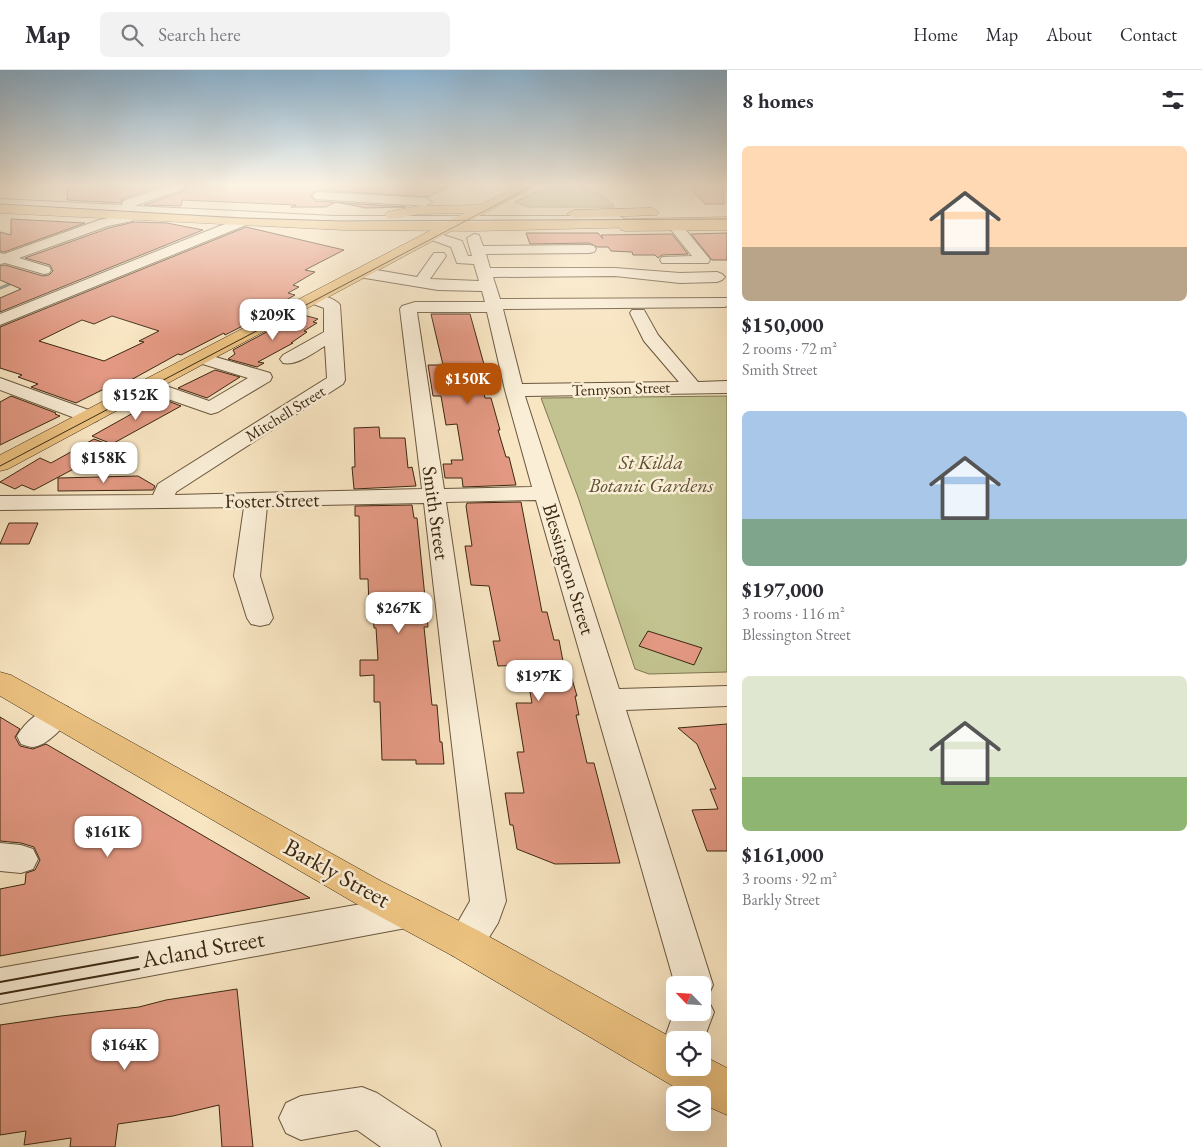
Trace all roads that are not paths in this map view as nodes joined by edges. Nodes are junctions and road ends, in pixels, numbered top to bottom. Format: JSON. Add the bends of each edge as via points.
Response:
{"nodes":[{"id":1,"x":61,"y":236,"type":"edge"},
{"id":2,"x":206,"y":236,"type":"edge"},
{"id":3,"x":402,"y":236,"type":"edge"},
{"id":4,"x":405,"y":236,"type":"edge"},
{"id":5,"x":435,"y":236,"type":"edge"},
{"id":6,"x":435,"y":236,"type":"edge"},
{"id":7,"x":471,"y":236,"type":"edge"},
{"id":8,"x":482,"y":236,"type":"edge"},
{"id":9,"x":505,"y":236,"type":"edge"},
{"id":10,"x":558,"y":236,"type":"edge"},
{"id":11,"x":567,"y":236,"type":"edge"},
{"id":12,"x":683,"y":236,"type":"edge"},
{"id":13,"x":412,"y":245,"type":"junction"},
{"id":14,"x":463,"y":246,"type":"junction"},
{"id":15,"x":568,"y":249,"type":"junction"},
{"id":16,"x":589,"y":249,"type":"dead end"},
{"id":17,"x":2,"y":259,"type":"edge"},
{"id":18,"x":661,"y":260,"type":"dead end"},
{"id":19,"x":44,"y":270,"type":"dead end"},
{"id":20,"x":369,"y":271,"type":"junction"},
{"id":21,"x":717,"y":277,"type":"dead end"},
{"id":22,"x":414,"y":284,"type":"junction"},
{"id":23,"x":314,"y":299,"type":"junction"},
{"id":24,"x":725,"y":302,"type":"dead end"},
{"id":25,"x":410,"y":308,"type":"junction"},
{"id":26,"x":638,"y":313,"type":"dead end"},
{"id":27,"x":0,"y":320,"type":"edge"},
{"id":28,"x":333,"y":334,"type":"junction"},
{"id":29,"x":202,"y":358,"type":"junction"},
{"id":30,"x":289,"y":358,"type":"dead end"},
{"id":31,"x":0,"y":384,"type":"edge"},
{"id":32,"x":149,"y":386,"type":"junction"},
{"id":33,"x":692,"y":386,"type":"junction"},
{"id":34,"x":727,"y":387,"type":"edge"},
{"id":35,"x":514,"y":390,"type":"junction"},
{"id":36,"x":90,"y":417,"type":"junction"},
{"id":37,"x":0,"y":464,"type":"edge"},
{"id":38,"x":545,"y":493,"type":"junction"},
{"id":39,"x":434,"y":497,"type":"junction"},
{"id":40,"x":256,"y":500,"type":"junction"},
{"id":41,"x":162,"y":502,"type":"junction"},
{"id":42,"x":0,"y":503,"type":"edge"},
{"id":43,"x":260,"y":618,"type":"dead end"},
{"id":44,"x":0,"y":682,"type":"edge"},
{"id":45,"x":727,"y":696,"type":"edge"},
{"id":46,"x":609,"y":700,"type":"junction"},
{"id":47,"x":406,"y":912,"type":"junction"},
{"id":48,"x":465,"y":944,"type":"junction"},
{"id":49,"x":691,"y":976,"type":"edge"},
{"id":50,"x":0,"y":986,"type":"edge"},
{"id":51,"x":666,"y":1051,"type":"edge"},
{"id":52,"x":703,"y":1076,"type":"edge"},
{"id":53,"x":727,"y":1093,"type":"edge"},
{"id":54,"x":301,"y":1118,"type":"dead end"},
{"id":55,"x":419,"y":1147,"type":"edge"}],
"edges":[{"from":1,"to":17,"type":"street"},
{"from":2,"to":27,"type":"street"},
{"from":3,"to":14,"type":"street"},
{"from":4,"to":13,"type":"main road"},
{"from":5,"to":14,"type":"main road"},
{"from":6,"to":14,"type":"main road"},
{"from":7,"to":14,"type":"main road"},
{"from":8,"to":14,"type":"main road"},
{"from":9,"to":14,"type":"main road"},
{"from":10,"to":14,"type":"street"},
{"from":11,"to":15,"type":"street"},
{"from":12,"to":18,"type":"street","via":[[703,260]]},
{"from":13,"to":14,"type":"main road"},
{"from":13,"to":20,"type":"main road"},
{"from":14,"to":15,"type":"street"},
{"from":14,"to":21,"type":"street","via":[[615,272],[680,278]]},
{"from":14,"to":22,"type":"street"},
{"from":14,"to":22,"type":"street","via":[[448,286]]},
{"from":14,"to":24,"type":"street"},
{"from":14,"to":25,"type":"street"},
{"from":14,"to":35,"type":"street","name":"Blessington Street","via":[[502,334]]},
{"from":15,"to":16,"type":"street"},
{"from":17,"to":19,"type":"street"},
{"from":20,"to":22,"type":"street"},
{"from":20,"to":23,"type":"main road"},
{"from":22,"to":25,"type":"street","name":"Smith Street"},
{"from":23,"to":28,"type":"street","name":"Mitchell Street","via":[[332,304]]},
{"from":23,"to":29,"type":"main road"},
{"from":25,"to":39,"type":"street","name":"Smith Street"},
{"from":26,"to":33,"type":"street","via":[[650,337]]},
{"from":28,"to":30,"type":"street"},
{"from":28,"to":41,"type":"street","name":"Mitchell Street","via":[[336,380],[166,489]]},
{"from":29,"to":32,"type":"main road"},
{"from":29,"to":32,"type":"street","via":[[263,377],[210,408]]},
{"from":31,"to":36,"type":"street"},
{"from":32,"to":36,"type":"main road"},
{"from":33,"to":34,"type":"street","name":"Tennyson Street"},
{"from":33,"to":35,"type":"street","name":"Tennyson Street"},
{"from":35,"to":38,"type":"street","name":"Blessington Street"},
{"from":36,"to":37,"type":"main road"},
{"from":38,"to":39,"type":"street","name":"Foster Street"},
{"from":38,"to":46,"type":"street","name":"Blessington Street"},
{"from":39,"to":40,"type":"street","name":"Foster Street"},
{"from":39,"to":48,"type":"street","name":"Smith Street","via":[[488,901]]},
{"from":40,"to":41,"type":"street","name":"Foster Street"},
{"from":40,"to":43,"type":"street","via":[[247,576]]},
{"from":41,"to":42,"type":"street","name":"Foster Street"},
{"from":44,"to":47,"type":"main road","name":"Barkly Street","via":[[44,725]]},
{"from":45,"to":46,"type":"street"},
{"from":46,"to":49,"type":"street","name":"Blessington Street"},
{"from":47,"to":48,"type":"main road","name":"Barkly Street"},
{"from":47,"to":50,"type":"street","name":"Acland Street"},
{"from":48,"to":51,"type":"main road","name":"Barkly Street"},
{"from":52,"to":53,"type":"main road","name":"Barkly Street"},
{"from":54,"to":55,"type":"street","via":[[362,1108]]}]}
